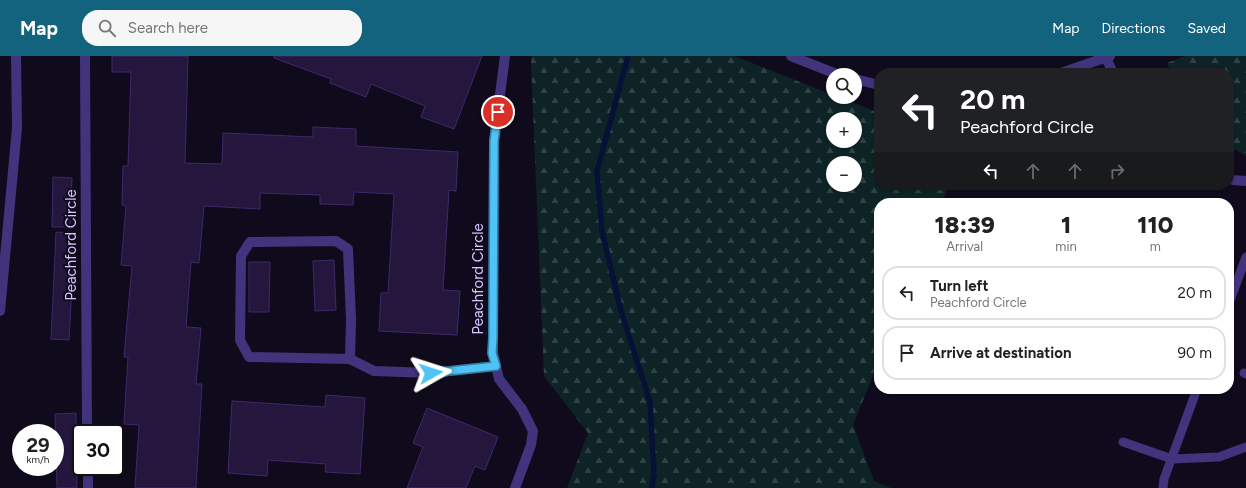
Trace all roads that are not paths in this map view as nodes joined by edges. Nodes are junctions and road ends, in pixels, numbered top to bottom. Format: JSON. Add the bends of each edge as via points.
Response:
{"nodes":[{"id":1,"x":16,"y":56,"type":"edge"},
{"id":2,"x":85,"y":56,"type":"edge"},
{"id":3,"x":505,"y":56,"type":"edge"},
{"id":4,"x":791,"y":56,"type":"edge"},
{"id":5,"x":1108,"y":57,"type":"edge"},
{"id":6,"x":1093,"y":59,"type":"edge"},
{"id":7,"x":1072,"y":68,"type":"edge"},
{"id":8,"x":1111,"y":68,"type":"edge"},
{"id":9,"x":826,"y":70,"type":"edge"},
{"id":10,"x":862,"y":81,"type":"edge"},
{"id":11,"x":874,"y":84,"type":"edge"},
{"id":12,"x":1234,"y":180,"type":"edge"},
{"id":13,"x":1246,"y":181,"type":"edge"},
{"id":14,"x":1246,"y":258,"type":"edge"},
{"id":15,"x":1234,"y":290,"type":"edge"},
{"id":16,"x":0,"y":311,"type":"edge"},
{"id":17,"x":350,"y":359,"type":"junction"},
{"id":18,"x":496,"y":366,"type":"junction"},
{"id":19,"x":1195,"y":394,"type":"edge"},
{"id":20,"x":87,"y":424,"type":"edge"},
{"id":21,"x":1123,"y":442,"type":"dead end"},
{"id":22,"x":1246,"y":447,"type":"edge"},
{"id":23,"x":1172,"y":459,"type":"junction"},
{"id":24,"x":88,"y":476,"type":"edge"},
{"id":25,"x":88,"y":488,"type":"edge"},
{"id":26,"x":515,"y":488,"type":"edge"},
{"id":27,"x":1163,"y":488,"type":"edge"}],
"edges":[{"from":1,"to":16,"type":"street","via":[[17,128]]},
{"from":2,"to":20,"type":"street","name":"Peachford Circle"},
{"from":3,"to":18,"type":"street","name":"Peachford Circle","via":[[494,141],[492,353]]},
{"from":4,"to":9,"type":"street"},
{"from":5,"to":6,"type":"street"},
{"from":5,"to":8,"type":"street"},
{"from":6,"to":7,"type":"street"},
{"from":10,"to":11,"type":"street"},
{"from":12,"to":13,"type":"street"},
{"from":14,"to":15,"type":"lane"},
{"from":17,"to":17,"type":"street","via":[[348,249],[336,241],[250,242],[241,256],[240,340],[249,357]]},
{"from":17,"to":18,"type":"street","via":[[374,371],[431,373]]},
{"from":18,"to":26,"type":"street","name":"Peachford Circle","via":[[499,379],[522,409],[533,431],[531,445]]},
{"from":19,"to":23,"type":"lane"},
{"from":21,"to":23,"type":"lane"},
{"from":22,"to":23,"type":"lane","via":[[1219,457]]},
{"from":23,"to":27,"type":"lane"},
{"from":24,"to":25,"type":"street"}]}
